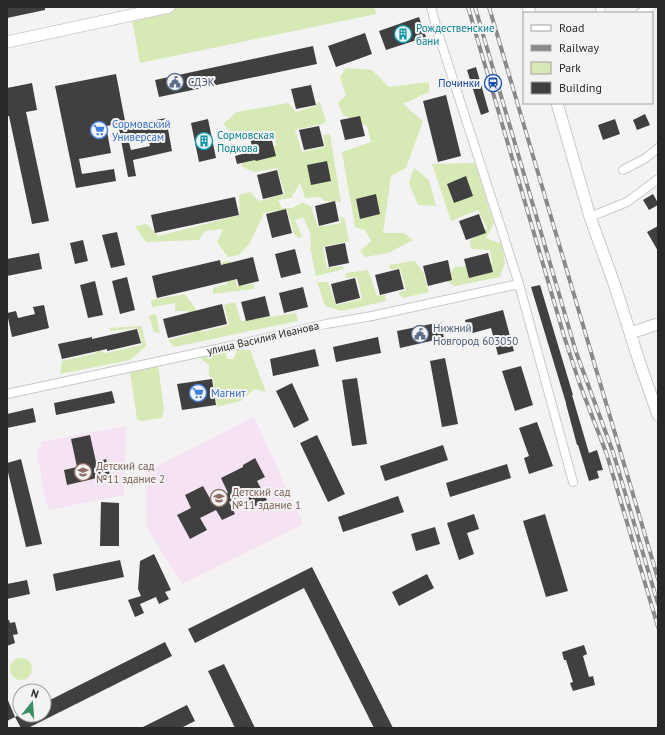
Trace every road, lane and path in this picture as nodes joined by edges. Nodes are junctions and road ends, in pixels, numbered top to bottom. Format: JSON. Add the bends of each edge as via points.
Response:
{"nodes":[{"id":1,"x":169,"y":7,"type":"edge"},
{"id":2,"x":431,"y":7,"type":"edge"},
{"id":3,"x":651,"y":7,"type":"edge"},
{"id":4,"x":642,"y":12,"type":"edge"},
{"id":5,"x":7,"y":42,"type":"edge"},
{"id":6,"x":556,"y":104,"type":"edge"},
{"id":7,"x":658,"y":148,"type":"edge"},
{"id":8,"x":623,"y":170,"type":"dead end"},
{"id":9,"x":658,"y":179,"type":"edge"},
{"id":10,"x":590,"y":217,"type":"junction"},
{"id":11,"x":519,"y":284,"type":"junction"},
{"id":12,"x":658,"y":324,"type":"edge"},
{"id":13,"x":630,"y":333,"type":"junction"},
{"id":14,"x":7,"y":394,"type":"edge"},
{"id":15,"x":658,"y":415,"type":"edge"},
{"id":16,"x":573,"y":482,"type":"dead end"}],
"edges":[{"from":1,"to":5,"type":"street"},
{"from":2,"to":11,"type":"street"},
{"from":3,"to":4,"type":"street"},
{"from":6,"to":10,"type":"street"},
{"from":7,"to":8,"type":"street","via":[[646,158]]},
{"from":9,"to":10,"type":"street","via":[[627,202]]},
{"from":10,"to":13,"type":"street"},
{"from":11,"to":14,"type":"street","name":"улица Василия Иванова"},
{"from":11,"to":16,"type":"street"},
{"from":12,"to":13,"type":"street"},
{"from":13,"to":15,"type":"street"}]}
